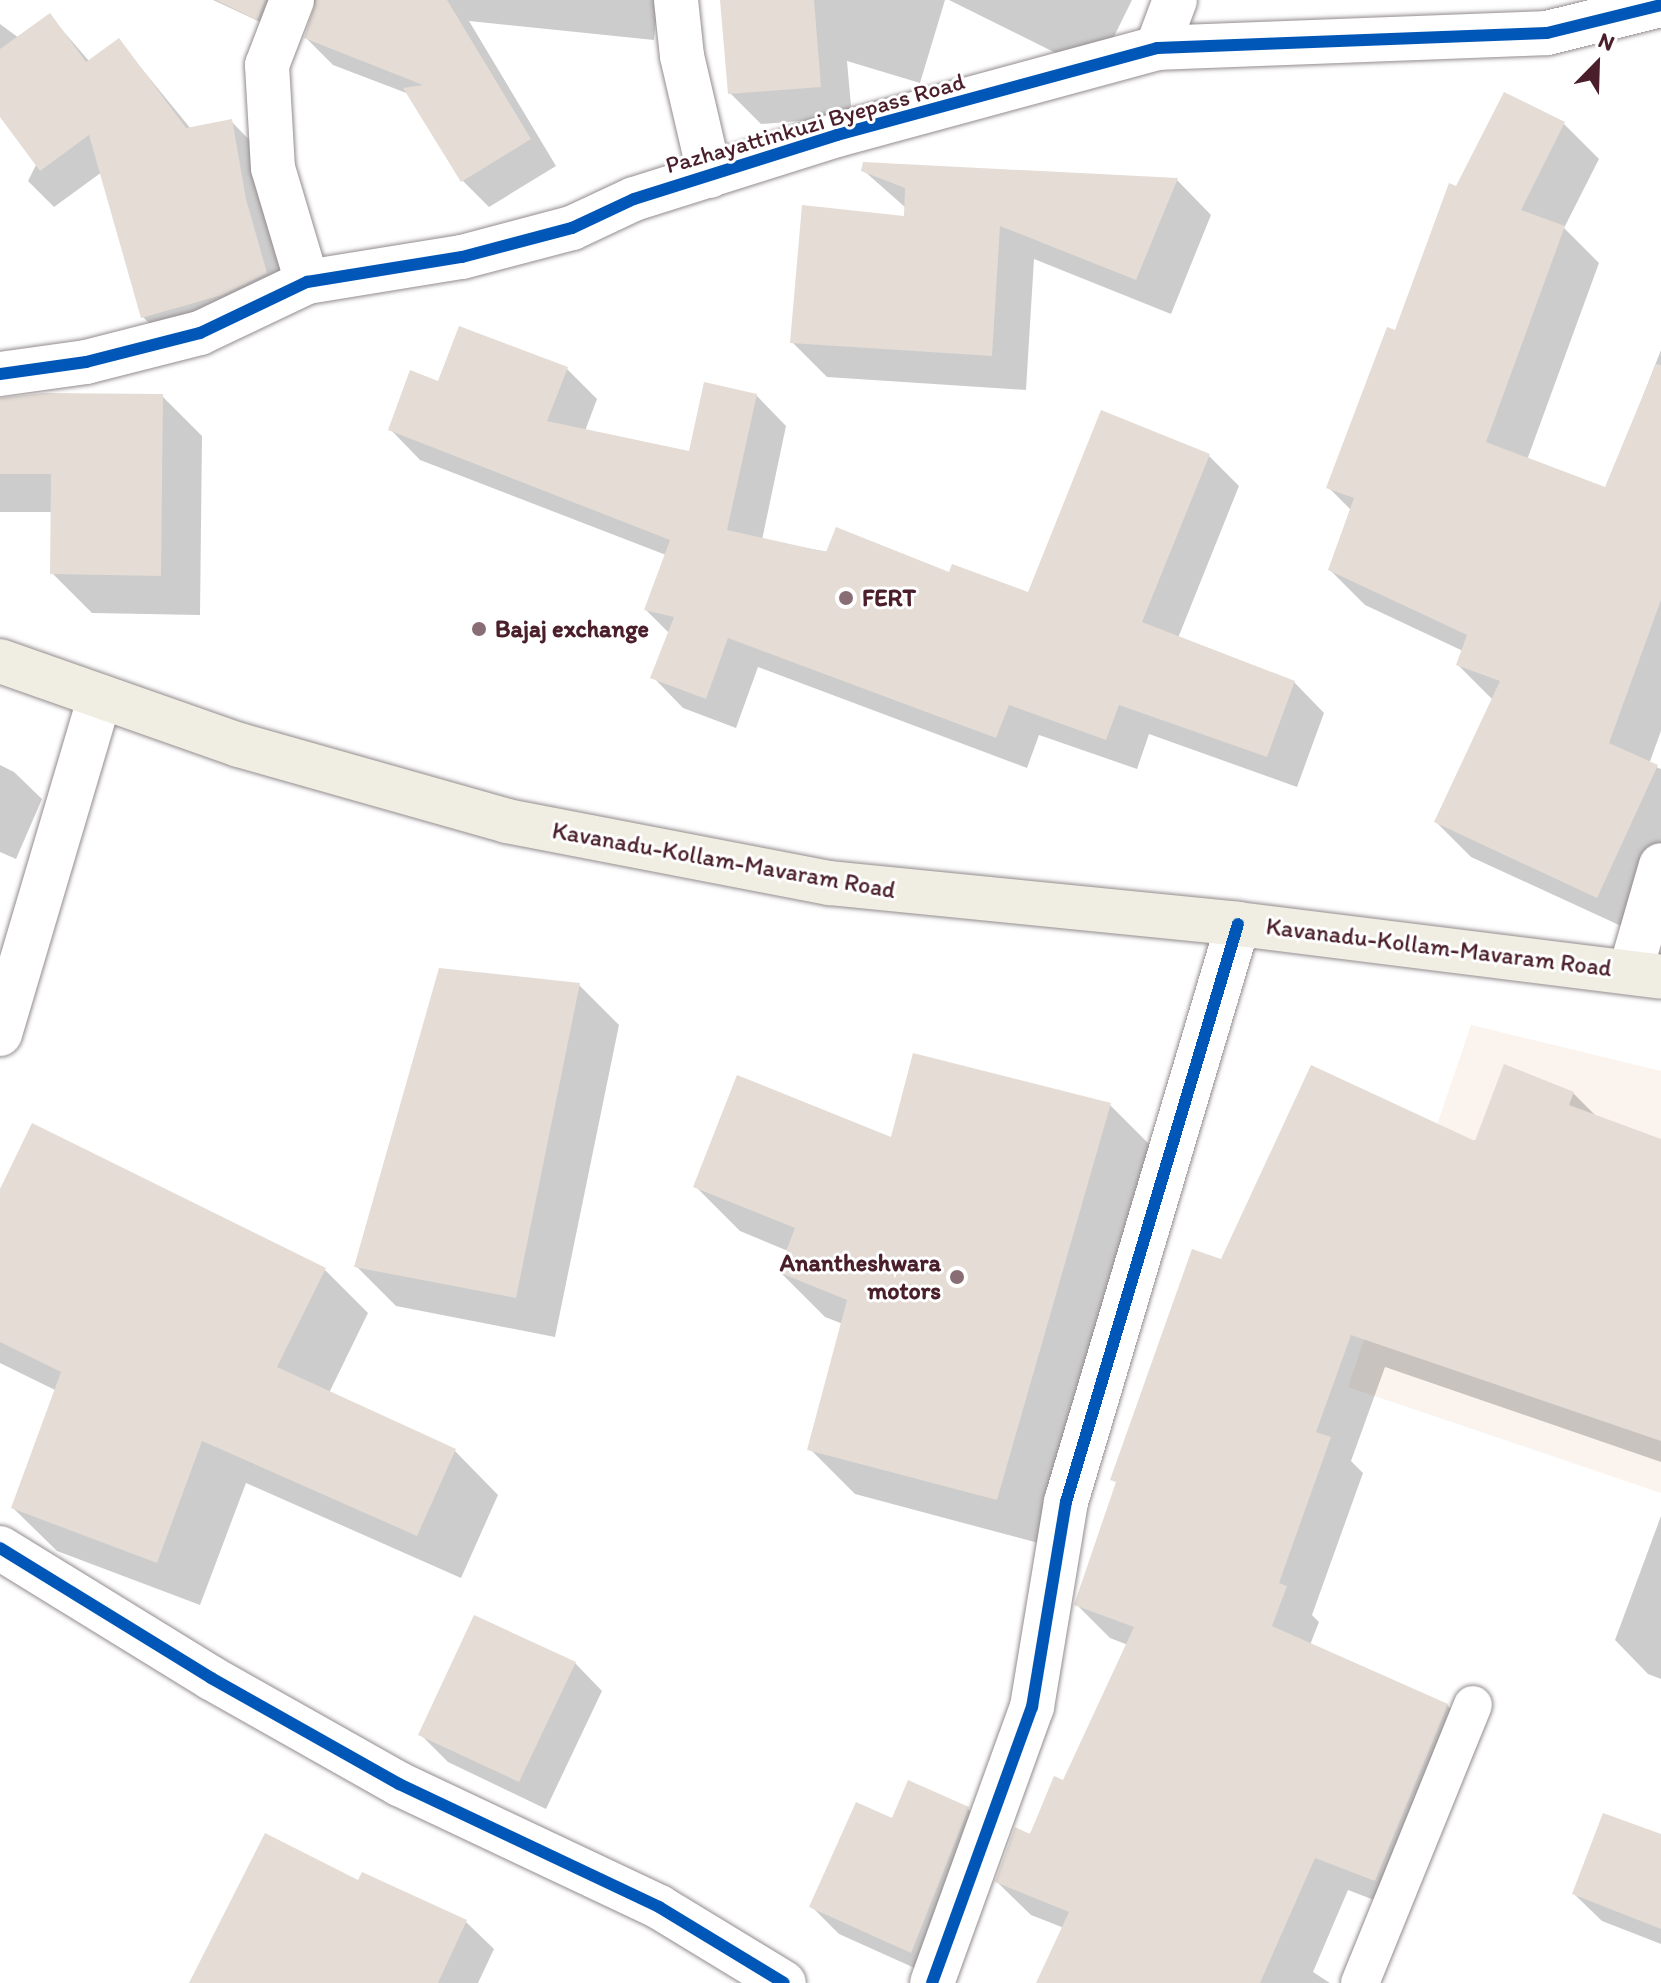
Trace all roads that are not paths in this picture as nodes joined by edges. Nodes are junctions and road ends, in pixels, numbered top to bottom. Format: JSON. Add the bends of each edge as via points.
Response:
{"nodes":[{"id":1,"x":292,"y":0,"type":"edge"},
{"id":2,"x":676,"y":0,"type":"edge"},
{"id":3,"x":1175,"y":0,"type":"edge"},
{"id":4,"x":1661,"y":5,"type":"edge"},
{"id":5,"x":1157,"y":48,"type":"junction"},
{"id":6,"x":710,"y":176,"type":"junction"},
{"id":7,"x":307,"y":282,"type":"junction"},
{"id":8,"x":0,"y":374,"type":"edge"},
{"id":9,"x":0,"y":661,"type":"edge"},
{"id":10,"x":100,"y":697,"type":"junction"},
{"id":11,"x":1661,"y":865,"type":"edge"},
{"id":12,"x":1238,"y":924,"type":"junction"},
{"id":13,"x":1646,"y":973,"type":"edge"},
{"id":14,"x":0,"y":1034,"type":"edge"},
{"id":15,"x":0,"y":1548,"type":"edge"},
{"id":16,"x":1473,"y":1705,"type":"dead end"},
{"id":17,"x":784,"y":1983,"type":"edge"},
{"id":18,"x":932,"y":1983,"type":"edge"},
{"id":19,"x":1360,"y":1983,"type":"edge"}],
"edges":[{"from":1,"to":7,"type":"street","via":[[267,65],[273,168]]},
{"from":2,"to":6,"type":"street","via":[[682,56]]},
{"from":3,"to":5,"type":"street"},
{"from":4,"to":5,"type":"street","name":"Pazhayattinkuzi Byepass Road","via":[[1547,33]]},
{"from":5,"to":6,"type":"street","name":"Pazhayattinkuzi Byepass Road","via":[[837,135]]},
{"from":6,"to":7,"type":"street","name":"Pazhayattinkuzi Byepass Road","via":[[634,199],[572,228],[462,257]]},
{"from":7,"to":8,"type":"street","name":"Pazhayattinkuzi Byepass Road","via":[[200,333],[86,362]]},
{"from":9,"to":10,"type":"main road","name":"Kavanadu-Kollam-Mavaram Road"},
{"from":10,"to":12,"type":"main road","name":"Kavanadu-Kollam-Mavaram Road","via":[[239,745],[507,821],[830,883]]},
{"from":10,"to":14,"type":"street"},
{"from":11,"to":13,"type":"street"},
{"from":12,"to":13,"type":"main road","name":"Kavanadu-Kollam-Mavaram Road"},
{"from":12,"to":18,"type":"street","via":[[1066,1502],[1032,1707]]},
{"from":15,"to":17,"type":"street","via":[[385,1777],[659,1907]]},
{"from":16,"to":19,"type":"lane"}]}
